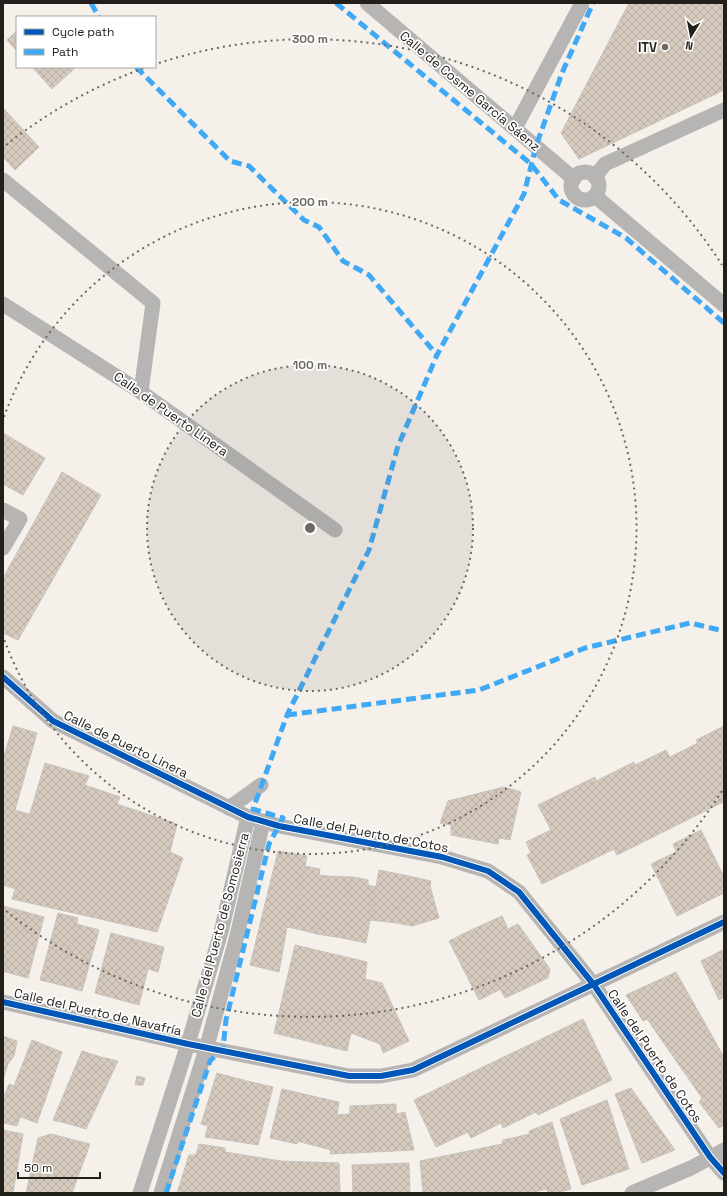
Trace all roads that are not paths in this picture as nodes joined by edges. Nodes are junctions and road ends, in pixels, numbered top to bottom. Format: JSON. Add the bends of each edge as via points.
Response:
{"nodes":[{"id":1,"x":367,"y":3,"type":"edge"},
{"id":2,"x":582,"y":3,"type":"edge"},
{"id":3,"x":724,"y":110,"type":"edge"},
{"id":4,"x":515,"y":128,"type":"junction"},
{"id":5,"x":595,"y":177,"type":"junction"},
{"id":6,"x":574,"y":179,"type":"junction"},
{"id":7,"x":3,"y":180,"type":"edge"},
{"id":8,"x":594,"y":196,"type":"junction"},
{"id":9,"x":3,"y":304,"type":"edge"},
{"id":10,"x":724,"y":305,"type":"edge"},
{"id":11,"x":141,"y":392,"type":"junction"},
{"id":12,"x":3,"y":510,"type":"edge"},
{"id":13,"x":335,"y":530,"type":"dead end"},
{"id":14,"x":3,"y":548,"type":"edge"},
{"id":15,"x":3,"y":677,"type":"edge"},
{"id":16,"x":261,"y":785,"type":"dead end"},
{"id":17,"x":230,"y":808,"type":"junction"},
{"id":18,"x":248,"y":817,"type":"junction"},
{"id":19,"x":263,"y":822,"type":"junction"},
{"id":20,"x":724,"y":922,"type":"edge"},
{"id":21,"x":594,"y":985,"type":"junction"},
{"id":22,"x":3,"y":1002,"type":"edge"},
{"id":23,"x":188,"y":1044,"type":"junction"},
{"id":24,"x":206,"y":1046,"type":"junction"},
{"id":25,"x":724,"y":1150,"type":"edge"},
{"id":26,"x":710,"y":1157,"type":"junction"},
{"id":27,"x":724,"y":1173,"type":"edge"},
{"id":28,"x":140,"y":1193,"type":"edge"},
{"id":29,"x":161,"y":1193,"type":"edge"},
{"id":30,"x":632,"y":1193,"type":"edge"}],
"edges":[{"from":1,"to":4,"type":"street","name":"Calle de Cosme García Sáenz"},
{"from":2,"to":4,"type":"street"},
{"from":3,"to":5,"type":"street","via":[[605,164]]},
{"from":4,"to":6,"type":"street","name":"Calle de Cosme García Sáenz"},
{"from":5,"to":6,"type":"street","via":[[583,173]]},
{"from":5,"to":8,"type":"street","via":[[599,186]]},
{"from":6,"to":8,"type":"street","via":[[572,191],[577,198],[584,200]]},
{"from":7,"to":11,"type":"street","via":[[153,303]]},
{"from":8,"to":10,"type":"street"},
{"from":9,"to":11,"type":"street","name":"Calle de Puerto Linera"},
{"from":11,"to":13,"type":"street","name":"Calle de Puerto Linera"},
{"from":12,"to":14,"type":"street","via":[[20,519]]},
{"from":15,"to":17,"type":"street","name":"Calle de Puerto Linera","via":[[53,721]]},
{"from":16,"to":17,"type":"street"},
{"from":17,"to":18,"type":"street","name":"Calle de Puerto Linera"},
{"from":18,"to":19,"type":"street","name":"Calle del Puerto de Cotos"},
{"from":18,"to":23,"type":"street","name":"Calle del Puerto de Somosierra","via":[[221,932]]},
{"from":19,"to":21,"type":"street","name":"Calle del Puerto de Cotos","via":[[442,857],[488,871],[519,892]]},
{"from":19,"to":24,"type":"street","name":"Calle del Puerto de Somosierra","via":[[237,936]]},
{"from":20,"to":21,"type":"street","name":"Calle del Puerto de Navafría"},
{"from":21,"to":24,"type":"street","name":"Calle del Puerto de Navafría","via":[[413,1070],[381,1076],[349,1076]]},
{"from":21,"to":26,"type":"street","name":"Calle del Puerto de Cotos"},
{"from":22,"to":23,"type":"street","name":"Calle del Puerto de Navafría"},
{"from":23,"to":24,"type":"street","name":"Calle del Puerto de Navafría"},
{"from":23,"to":28,"type":"street","name":"Calle del Puerto de Somosierra"},
{"from":24,"to":29,"type":"street","name":"Calle del Puerto de Somosierra"},
{"from":25,"to":26,"type":"street"},
{"from":26,"to":27,"type":"street","name":"Calle del Puerto de Cotos"},
{"from":26,"to":30,"type":"street"}]}
